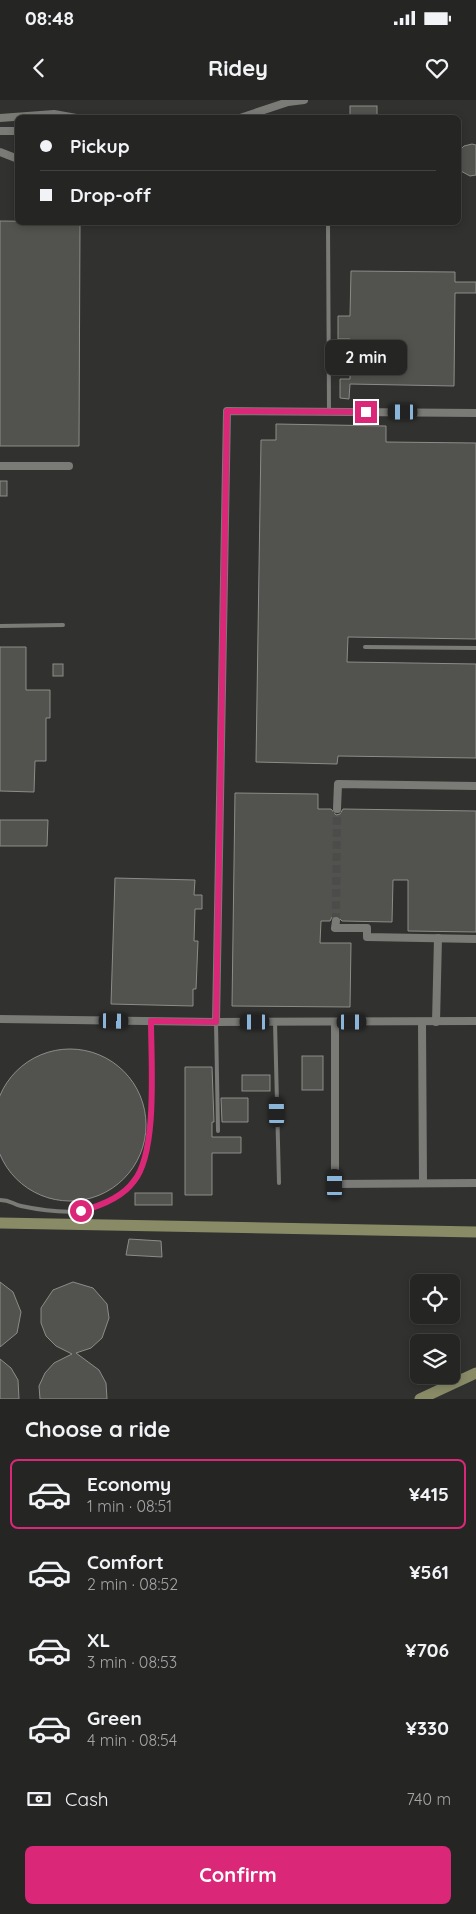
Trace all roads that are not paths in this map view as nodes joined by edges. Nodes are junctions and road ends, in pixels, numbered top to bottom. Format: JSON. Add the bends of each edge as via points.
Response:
{"nodes":[{"id":1,"x":304,"y":100,"type":"edge"},
{"id":2,"x":40,"y":115,"type":"edge"},
{"id":3,"x":60,"y":115,"type":"edge"},
{"id":4,"x":249,"y":115,"type":"edge"},
{"id":5,"x":15,"y":117,"type":"edge"},
{"id":6,"x":0,"y":118,"type":"edge"},
{"id":7,"x":0,"y":131,"type":"edge"},
{"id":8,"x":15,"y":131,"type":"edge"},
{"id":9,"x":0,"y":152,"type":"edge"},
{"id":10,"x":15,"y":158,"type":"edge"},
{"id":11,"x":328,"y":225,"type":"edge"},
{"id":12,"x":329,"y":412,"type":"junction"},
{"id":13,"x":476,"y":413,"type":"edge"},
{"id":14,"x":0,"y":466,"type":"edge"},
{"id":15,"x":69,"y":466,"type":"dead end"},
{"id":16,"x":63,"y":625,"type":"dead end"},
{"id":17,"x":0,"y":626,"type":"edge"},
{"id":18,"x":364,"y":647,"type":"dead end"},
{"id":19,"x":476,"y":648,"type":"edge"},
{"id":20,"x":476,"y":786,"type":"edge"},
{"id":21,"x":337,"y":809,"type":"tunnel mouth"},
{"id":22,"x":336,"y":921,"type":"dead end"},
{"id":23,"x":438,"y":938,"type":"junction"},
{"id":24,"x":476,"y":938,"type":"edge"},
{"id":25,"x":0,"y":1020,"type":"edge"},
{"id":26,"x":151,"y":1021,"type":"junction"},
{"id":27,"x":476,"y":1021,"type":"edge"},
{"id":28,"x":216,"y":1022,"type":"junction"},
{"id":29,"x":275,"y":1022,"type":"junction"},
{"id":30,"x":335,"y":1022,"type":"junction"},
{"id":31,"x":422,"y":1022,"type":"junction"},
{"id":32,"x":436,"y":1022,"type":"junction"},
{"id":33,"x":218,"y":1131,"type":"dead end"},
{"id":34,"x":278,"y":1183,"type":"dead end"},
{"id":35,"x":423,"y":1183,"type":"junction"},
{"id":36,"x":476,"y":1183,"type":"edge"},
{"id":37,"x":0,"y":1200,"type":"edge"},
{"id":38,"x":0,"y":1223,"type":"edge"},
{"id":39,"x":476,"y":1232,"type":"edge"},
{"id":40,"x":476,"y":1373,"type":"edge"},
{"id":41,"x":420,"y":1399,"type":"edge"}],
"edges":[{"from":1,"to":4,"type":"street"},
{"from":2,"to":3,"type":"street"},
{"from":5,"to":6,"type":"street"},
{"from":7,"to":8,"type":"street"},
{"from":9,"to":10,"type":"street"},
{"from":11,"to":12,"type":"lane"},
{"from":12,"to":13,"type":"street"},
{"from":12,"to":28,"type":"street","via":[[227,411]]},
{"from":14,"to":15,"type":"street"},
{"from":16,"to":17,"type":"lane"},
{"from":18,"to":19,"type":"lane"},
{"from":20,"to":21,"type":"street","via":[[338,784]]},
{"from":22,"to":23,"type":"street","via":[[335,928],[368,928],[367,937]]},
{"from":23,"to":24,"type":"street"},
{"from":23,"to":32,"type":"street"},
{"from":25,"to":26,"type":"street"},
{"from":26,"to":28,"type":"street"},
{"from":26,"to":37,"type":"lane","via":[[150,1134],[145,1159],[135,1181],[100,1206],[81,1211],[45,1210]]},
{"from":27,"to":32,"type":"street"},
{"from":28,"to":29,"type":"street"},
{"from":28,"to":33,"type":"lane"},
{"from":29,"to":30,"type":"street"},
{"from":29,"to":34,"type":"lane"},
{"from":30,"to":31,"type":"street"},
{"from":30,"to":35,"type":"street","via":[[335,1184]]},
{"from":31,"to":32,"type":"street"},
{"from":31,"to":35,"type":"street"},
{"from":35,"to":36,"type":"street"},
{"from":38,"to":39,"type":"street"},
{"from":40,"to":41,"type":"street"}]}
